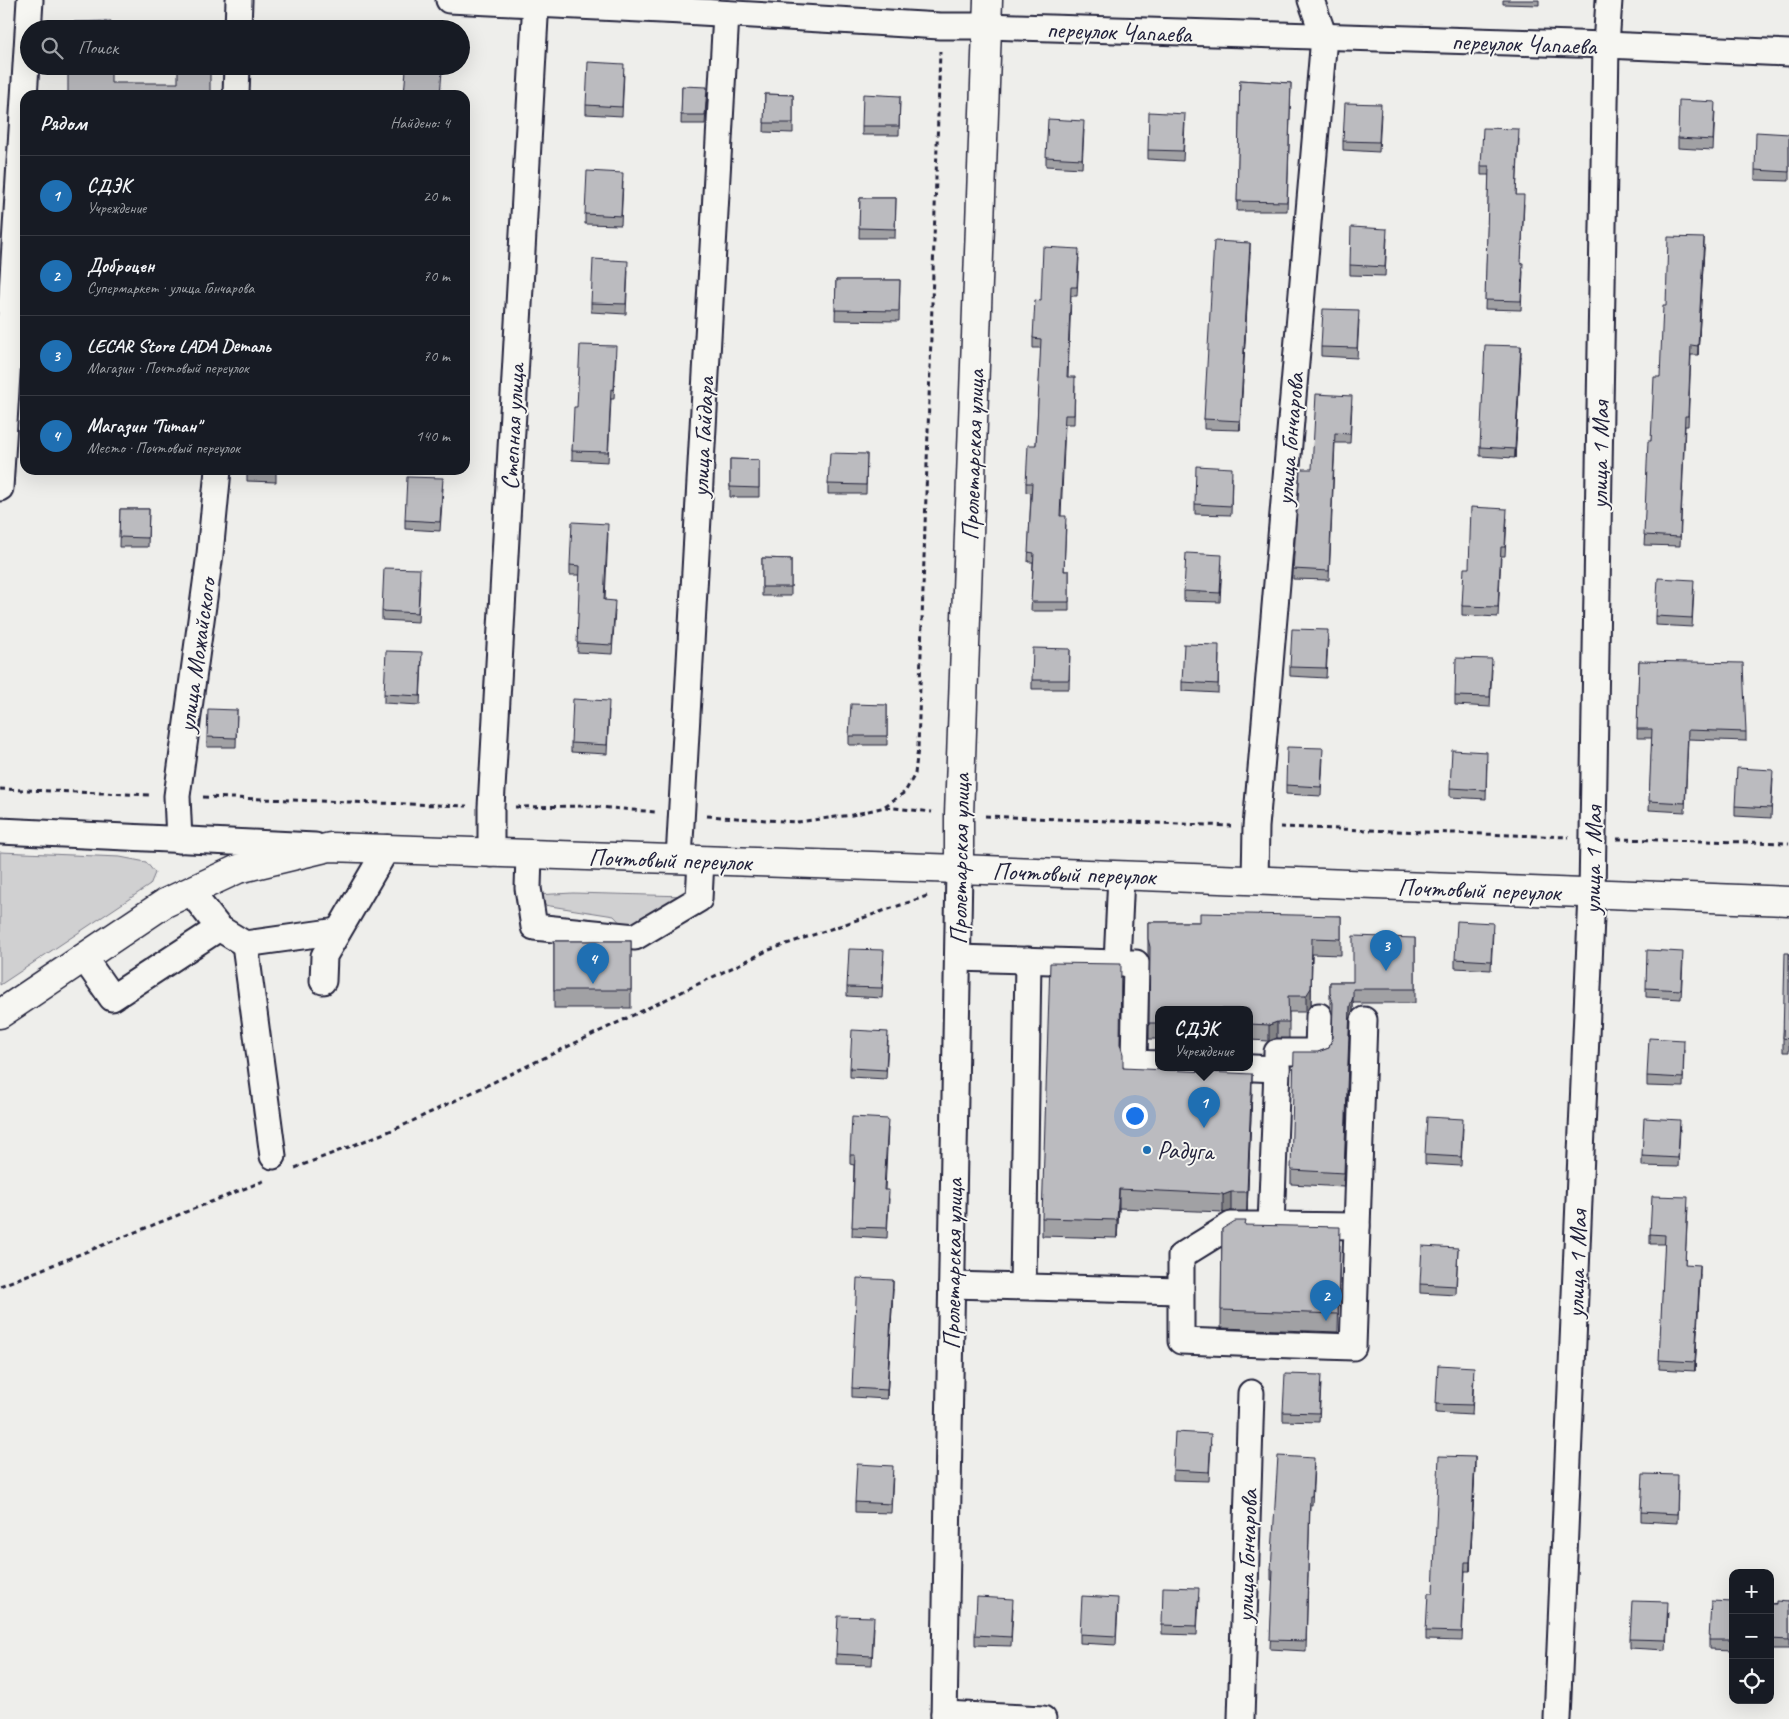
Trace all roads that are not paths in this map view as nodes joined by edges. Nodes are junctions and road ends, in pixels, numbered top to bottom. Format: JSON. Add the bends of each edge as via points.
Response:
{"nodes":[{"id":1,"x":30,"y":0,"type":"edge"},
{"id":2,"x":239,"y":0,"type":"edge"},
{"id":3,"x":449,"y":0,"type":"edge"},
{"id":4,"x":1311,"y":0,"type":"edge"},
{"id":5,"x":1608,"y":0,"type":"edge"},
{"id":6,"x":536,"y":2,"type":"edge"},
{"id":7,"x":683,"y":6,"type":"edge"},
{"id":8,"x":988,"y":13,"type":"edge"},
{"id":9,"x":726,"y":14,"type":"junction"},
{"id":10,"x":29,"y":20,"type":"edge"},
{"id":11,"x":238,"y":20,"type":"edge"},
{"id":12,"x":1324,"y":37,"type":"junction"},
{"id":13,"x":1606,"y":45,"type":"junction"},
{"id":14,"x":1789,"y":53,"type":"edge"},
{"id":15,"x":25,"y":75,"type":"edge"},
{"id":16,"x":237,"y":75,"type":"edge"},
{"id":17,"x":24,"y":90,"type":"edge"},
{"id":18,"x":236,"y":90,"type":"edge"},
{"id":19,"x":20,"y":163,"type":"edge"},
{"id":20,"x":218,"y":475,"type":"edge"},
{"id":21,"x":0,"y":488,"type":"edge"},
{"id":22,"x":0,"y":831,"type":"edge"},
{"id":23,"x":179,"y":840,"type":"junction"},
{"id":24,"x":330,"y":847,"type":"junction"},
{"id":25,"x":387,"y":848,"type":"junction"},
{"id":26,"x":491,"y":854,"type":"junction"},
{"id":27,"x":529,"y":854,"type":"junction"},
{"id":28,"x":690,"y":859,"type":"junction"},
{"id":29,"x":1121,"y":875,"type":"junction"},
{"id":30,"x":959,"y":877,"type":"junction"},
{"id":31,"x":1255,"y":880,"type":"junction"},
{"id":32,"x":190,"y":891,"type":"junction"},
{"id":33,"x":1592,"y":894,"type":"junction"},
{"id":34,"x":1789,"y":901,"type":"edge"},
{"id":35,"x":219,"y":928,"type":"junction"},
{"id":36,"x":338,"y":931,"type":"junction"},
{"id":37,"x":245,"y":944,"type":"junction"},
{"id":38,"x":84,"y":958,"type":"junction"},
{"id":39,"x":958,"y":958,"type":"junction"},
{"id":40,"x":1028,"y":960,"type":"junction"},
{"id":41,"x":1117,"y":963,"type":"junction"},
{"id":42,"x":323,"y":981,"type":"dead end"},
{"id":43,"x":0,"y":1014,"type":"edge"},
{"id":44,"x":1319,"y":1016,"type":"dead end"},
{"id":45,"x":1364,"y":1020,"type":"dead end"},
{"id":46,"x":1155,"y":1064,"type":"edge"},
{"id":47,"x":1253,"y":1068,"type":"edge"},
{"id":48,"x":1276,"y":1069,"type":"junction"},
{"id":49,"x":278,"y":1168,"type":"road end"},
{"id":50,"x":1271,"y":1225,"type":"junction"},
{"id":51,"x":1357,"y":1226,"type":"junction"},
{"id":52,"x":952,"y":1285,"type":"junction"},
{"id":53,"x":1023,"y":1286,"type":"junction"},
{"id":54,"x":1180,"y":1291,"type":"junction"},
{"id":55,"x":1252,"y":1393,"type":"dead end"},
{"id":56,"x":944,"y":1716,"type":"edge"},
{"id":57,"x":1043,"y":1719,"type":"edge"},
{"id":58,"x":1241,"y":1719,"type":"edge"},
{"id":59,"x":1557,"y":1719,"type":"edge"}],
"edges":[{"from":1,"to":10,"type":"street"},
{"from":2,"to":11,"type":"street"},
{"from":3,"to":6,"type":"street","name":"переулок Чапаева"},
{"from":4,"to":12,"type":"street","name":"улица Гончарова"},
{"from":5,"to":13,"type":"street","name":"улица 1 Мая"},
{"from":6,"to":7,"type":"street","name":"переулок Чапаева"},
{"from":6,"to":26,"type":"street","name":"Степная улица"},
{"from":7,"to":9,"type":"street","name":"переулок Чапаева"},
{"from":8,"to":9,"type":"street","name":"переулок Чапаева","via":[[940,26]]},
{"from":8,"to":12,"type":"street","name":"переулок Чапаева"},
{"from":8,"to":30,"type":"main road","name":"Пролетарская улица"},
{"from":9,"to":28,"type":"street","name":"улица Гайдара","via":[[682,814]]},
{"from":12,"to":13,"type":"street","name":"переулок Чапаева"},
{"from":12,"to":31,"type":"street","name":"улица Гончарова","via":[[1256,827]]},
{"from":13,"to":14,"type":"street","name":"переулок Чапаева"},
{"from":13,"to":33,"type":"street","name":"улица 1 Мая"},
{"from":15,"to":17,"type":"street"},
{"from":16,"to":18,"type":"street"},
{"from":19,"to":21,"type":"street"},
{"from":20,"to":23,"type":"street","name":"улица Можайского","via":[[177,796]]},
{"from":22,"to":23,"type":"street"},
{"from":23,"to":24,"type":"street"},
{"from":24,"to":25,"type":"main road","name":"Почтовый переулок"},
{"from":24,"to":32,"type":"main road","name":"Почтовый переулок","via":[[238,869]]},
{"from":25,"to":26,"type":"main road","name":"Почтовый переулок"},
{"from":25,"to":36,"type":"street"},
{"from":26,"to":27,"type":"main road","name":"Почтовый переулок"},
{"from":27,"to":28,"type":"main road","name":"Почтовый переулок"},
{"from":27,"to":28,"type":"street","name":"улица Гайдара","via":[[528,888],[534,927],[635,938],[699,899]]},
{"from":28,"to":30,"type":"main road","name":"Почтовый переулок"},
{"from":29,"to":30,"type":"main road","name":"Почтовый переулок"},
{"from":29,"to":31,"type":"main road","name":"Почтовый переулок"},
{"from":29,"to":41,"type":"street"},
{"from":30,"to":39,"type":"street","name":"Пролетарская улица"},
{"from":31,"to":33,"type":"main road","name":"Почтовый переулок"},
{"from":32,"to":35,"type":"street"},
{"from":32,"to":38,"type":"main road","name":"Почтовый переулок","via":[[165,903]]},
{"from":33,"to":34,"type":"main road","name":"Почтовый переулок"},
{"from":33,"to":59,"type":"street","name":"улица 1 Мая"},
{"from":35,"to":37,"type":"street"},
{"from":35,"to":38,"type":"street","via":[[112,998]]},
{"from":36,"to":37,"type":"street"},
{"from":36,"to":42,"type":"street","via":[[324,956]]},
{"from":37,"to":49,"type":"street"},
{"from":38,"to":43,"type":"main road","name":"Почтовый переулок"},
{"from":39,"to":40,"type":"street"},
{"from":39,"to":52,"type":"street","name":"Пролетарская улица"},
{"from":40,"to":41,"type":"street"},
{"from":40,"to":53,"type":"street"},
{"from":41,"to":46,"type":"street","via":[[1136,963],[1134,1063]]},
{"from":44,"to":48,"type":"street","via":[[1318,1052],[1276,1052]]},
{"from":45,"to":51,"type":"street"},
{"from":47,"to":48,"type":"street"},
{"from":48,"to":50,"type":"street"},
{"from":50,"to":51,"type":"street"},
{"from":50,"to":54,"type":"street","via":[[1230,1225],[1180,1256]]},
{"from":51,"to":54,"type":"street","via":[[1352,1347],[1180,1341]]},
{"from":52,"to":53,"type":"street"},
{"from":52,"to":56,"type":"street","name":"Пролетарская улица"},
{"from":53,"to":54,"type":"street"},
{"from":55,"to":58,"type":"street","name":"улица Гончарова"},
{"from":56,"to":57,"type":"street"}]}
